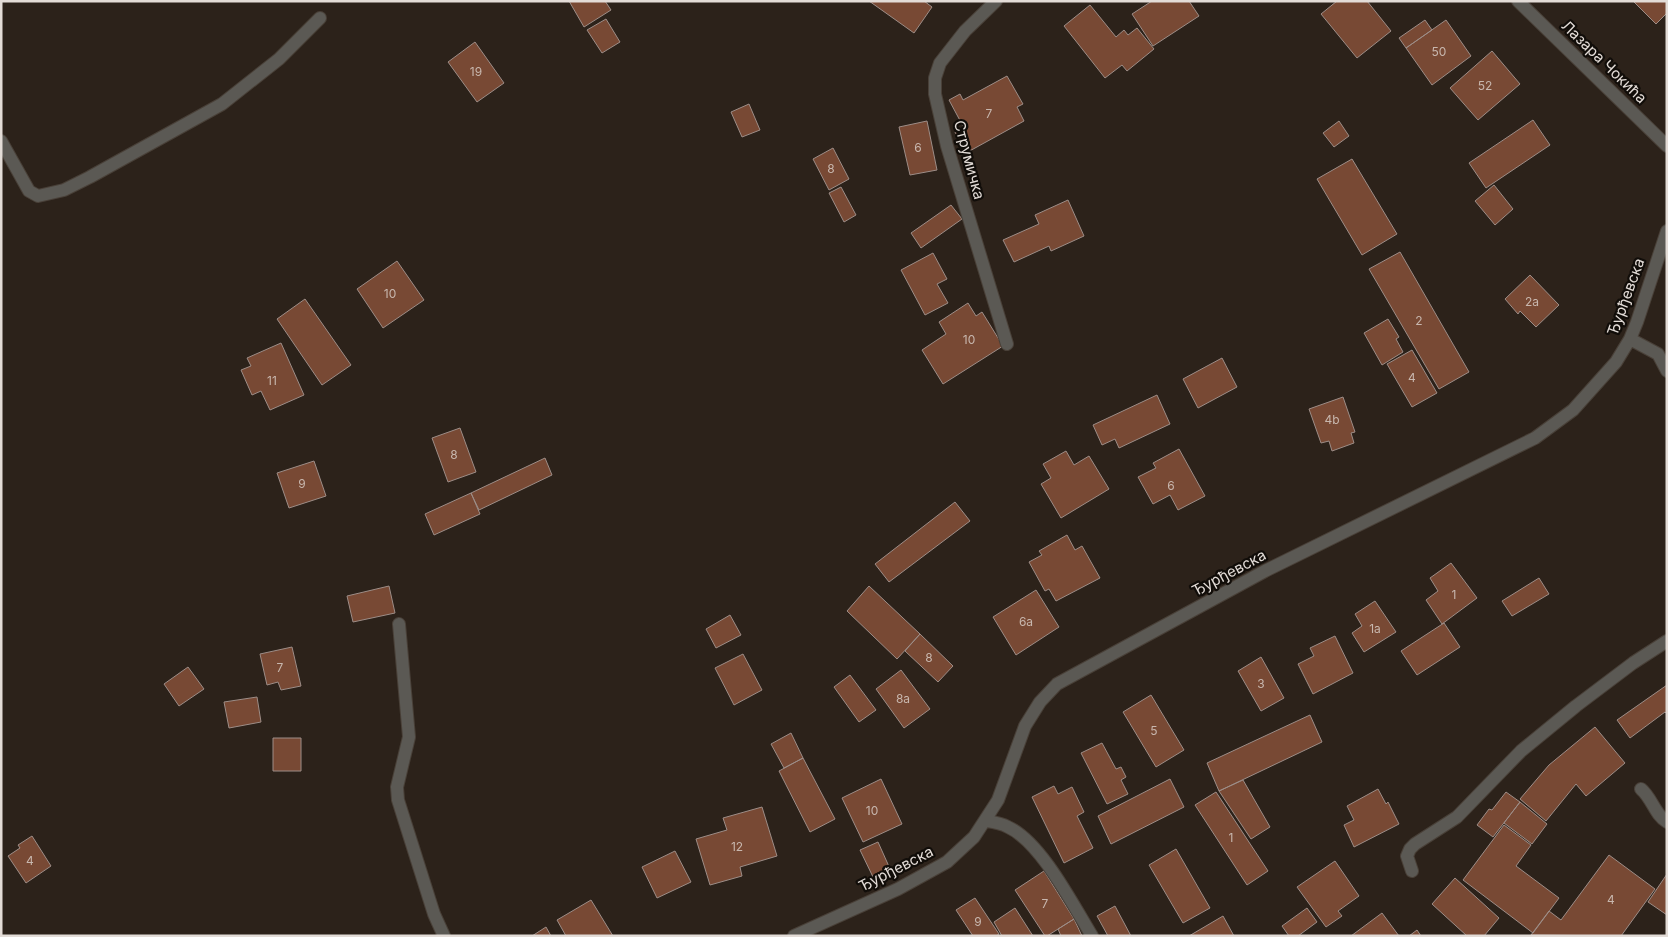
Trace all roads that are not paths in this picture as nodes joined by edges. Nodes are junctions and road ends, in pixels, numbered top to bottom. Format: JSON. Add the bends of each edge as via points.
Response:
{"nodes":[{"id":1,"x":996,"y":1,"type":"edge"},
{"id":2,"x":1518,"y":1,"type":"edge"},
{"id":3,"x":320,"y":18,"type":"dead end"},
{"id":4,"x":1,"y":141,"type":"edge"},
{"id":5,"x":1667,"y":146,"type":"edge"},
{"id":6,"x":1667,"y":231,"type":"edge"},
{"id":7,"x":1630,"y":339,"type":"junction"},
{"id":8,"x":1006,"y":344,"type":"dead end"},
{"id":9,"x":1667,"y":371,"type":"edge"},
{"id":10,"x":399,"y":624,"type":"dead end"},
{"id":11,"x":1667,"y":641,"type":"edge"},
{"id":12,"x":1640,"y":789,"type":"dead end"},
{"id":13,"x":986,"y":821,"type":"junction"},
{"id":14,"x":1667,"y":822,"type":"edge"},
{"id":15,"x":1412,"y":871,"type":"dead end"},
{"id":16,"x":444,"y":936,"type":"edge"},
{"id":17,"x":794,"y":936,"type":"edge"},
{"id":18,"x":1092,"y":936,"type":"edge"}],
"edges":[{"from":1,"to":8,"type":"street","name":"Струмичка","via":[[965,31],[940,63],[935,78],[935,94]]},
{"from":2,"to":5,"type":"street","name":"Лазара Чокића"},
{"from":3,"to":4,"type":"street","via":[[279,59],[222,104],[64,190],[38,196],[30,191]]},
{"from":6,"to":7,"type":"street","name":"Ђурђевска"},
{"from":7,"to":9,"type":"street","via":[[1658,354]]},
{"from":7,"to":13,"type":"street","name":"Ђурђевска","via":[[1616,362],[1573,410],[1535,438],[1265,571],[1057,684],[1040,702],[1025,726],[998,800]]},
{"from":10,"to":16,"type":"street","via":[[409,737],[397,787],[398,800]]},
{"from":11,"to":15,"type":"street","via":[[1576,706],[1521,752],[1456,817],[1415,844],[1407,856]]},
{"from":12,"to":14,"type":"street"},
{"from":13,"to":17,"type":"street","name":"Ђурђевска","via":[[961,849],[940,866],[898,889]]},
{"from":13,"to":18,"type":"street","via":[[1008,827],[1028,842],[1054,874]]}]}
